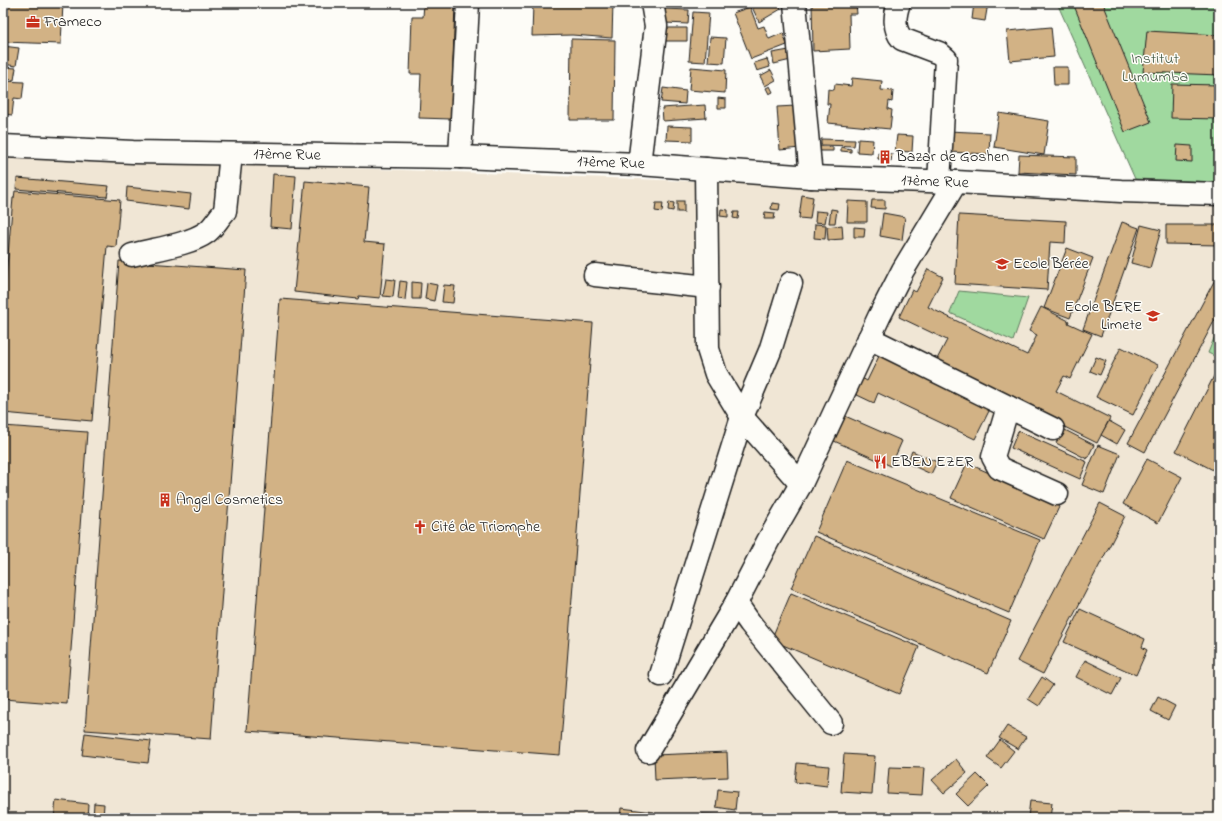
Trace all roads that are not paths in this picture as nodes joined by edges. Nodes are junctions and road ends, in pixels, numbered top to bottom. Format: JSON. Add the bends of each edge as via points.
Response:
{"nodes":[{"id":1,"x":468,"y":3,"type":"edge"},
{"id":2,"x":652,"y":3,"type":"edge"},
{"id":3,"x":795,"y":3,"type":"edge"},
{"id":4,"x":899,"y":3,"type":"edge"},
{"id":5,"x":3,"y":146,"type":"edge"},
{"id":6,"x":231,"y":154,"type":"junction"},
{"id":7,"x":460,"y":157,"type":"junction"},
{"id":8,"x":639,"y":164,"type":"junction"},
{"id":9,"x":706,"y":169,"type":"junction"},
{"id":10,"x":811,"y":177,"type":"junction"},
{"id":11,"x":948,"y":182,"type":"junction"},
{"id":12,"x":1219,"y":194,"type":"edge"},
{"id":13,"x":132,"y":255,"type":"dead end"},
{"id":14,"x":595,"y":274,"type":"dead end"},
{"id":15,"x":791,"y":283,"type":"dead end"},
{"id":16,"x":708,"y":287,"type":"junction"},
{"id":17,"x":869,"y":338,"type":"junction"},
{"id":18,"x":1008,"y":407,"type":"junction"},
{"id":19,"x":742,"y":417,"type":"junction"},
{"id":20,"x":1053,"y":429,"type":"dead end"},
{"id":21,"x":801,"y":484,"type":"junction"},
{"id":22,"x":1057,"y":494,"type":"dead end"},
{"id":23,"x":736,"y":603,"type":"junction"},
{"id":24,"x":661,"y":675,"type":"dead end"},
{"id":25,"x":831,"y":723,"type":"dead end"},
{"id":26,"x":648,"y":751,"type":"dead end"}],
"edges":[{"from":1,"to":7,"type":"street"},
{"from":2,"to":8,"type":"street","via":[[656,26]]},
{"from":3,"to":10,"type":"street"},
{"from":4,"to":11,"type":"street","via":[[895,14],[898,35],[902,39],[939,53],[946,59]]},
{"from":5,"to":6,"type":"street","name":"17ème Rue"},
{"from":6,"to":7,"type":"street","name":"17ème Rue"},
{"from":6,"to":13,"type":"street","via":[[225,211],[209,231],[195,239]]},
{"from":7,"to":8,"type":"street","name":"17ème Rue"},
{"from":8,"to":9,"type":"street","name":"17ème Rue"},
{"from":9,"to":10,"type":"street","name":"17ème Rue"},
{"from":9,"to":16,"type":"street"},
{"from":10,"to":11,"type":"street","name":"17ème Rue"},
{"from":11,"to":12,"type":"street","name":"17ème Rue","via":[[1121,192]]},
{"from":11,"to":17,"type":"street"},
{"from":14,"to":16,"type":"street"},
{"from":15,"to":19,"type":"street","via":[[770,351]]},
{"from":16,"to":19,"type":"street","via":[[708,349],[716,374]]},
{"from":17,"to":18,"type":"street"},
{"from":17,"to":21,"type":"street"},
{"from":18,"to":20,"type":"street"},
{"from":18,"to":22,"type":"street","via":[[993,457],[999,468]]},
{"from":19,"to":21,"type":"street"},
{"from":19,"to":24,"type":"street"},
{"from":21,"to":23,"type":"street"},
{"from":23,"to":25,"type":"street"},
{"from":23,"to":26,"type":"street"}]}
